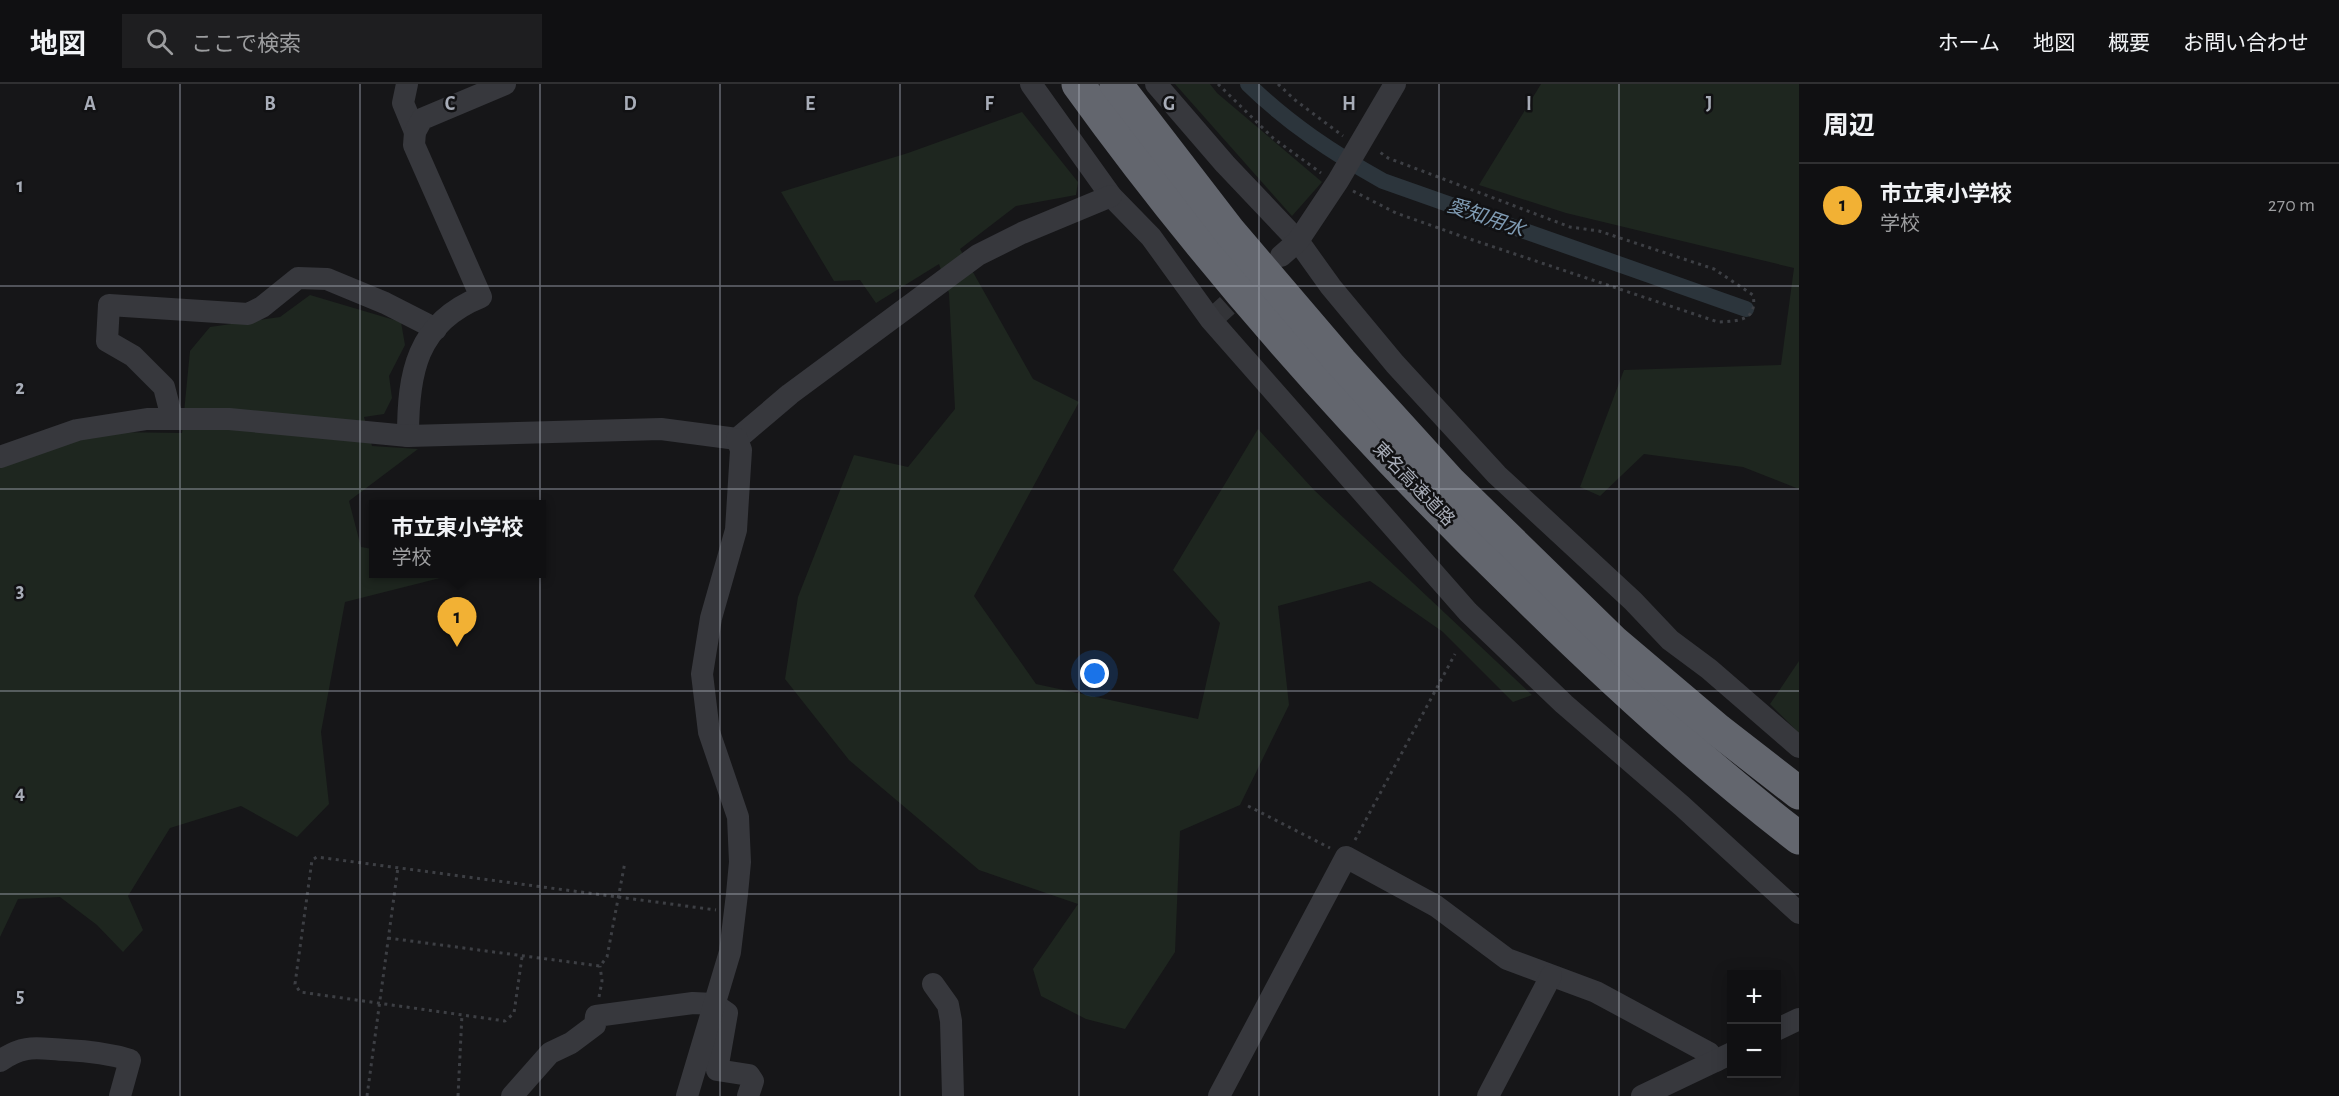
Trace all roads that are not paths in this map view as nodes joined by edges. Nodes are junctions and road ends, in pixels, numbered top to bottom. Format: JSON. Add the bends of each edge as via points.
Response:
{"nodes":[{"id":1,"x":407,"y":84,"type":"edge"},
{"id":2,"x":505,"y":84,"type":"edge"},
{"id":3,"x":1031,"y":84,"type":"edge"},
{"id":4,"x":1078,"y":84,"type":"edge"},
{"id":5,"x":1116,"y":84,"type":"edge"},
{"id":6,"x":1156,"y":84,"type":"edge"},
{"id":7,"x":1395,"y":84,"type":"edge"},
{"id":8,"x":415,"y":132,"type":"junction"},
{"id":9,"x":1111,"y":196,"type":"junction"},
{"id":10,"x":1298,"y":241,"type":"junction"},
{"id":11,"x":1281,"y":256,"type":"dead end"},
{"id":12,"x":436,"y":328,"type":"junction"},
{"id":13,"x":172,"y":418,"type":"junction"},
{"id":14,"x":408,"y":436,"type":"junction"},
{"id":15,"x":738,"y":439,"type":"junction"},
{"id":16,"x":0,"y":457,"type":"edge"},
{"id":17,"x":1799,"y":747,"type":"edge"},
{"id":18,"x":1799,"y":794,"type":"edge"},
{"id":19,"x":1799,"y":838,"type":"edge"},
{"id":20,"x":1799,"y":913,"type":"edge"},
{"id":21,"x":1551,"y":976,"type":"junction"},
{"id":22,"x":933,"y":984,"type":"dead end"},
{"id":23,"x":714,"y":1004,"type":"junction"},
{"id":24,"x":1799,"y":1019,"type":"edge"},
{"id":25,"x":1781,"y":1028,"type":"edge"},
{"id":26,"x":1724,"y":1057,"type":"edge"},
{"id":27,"x":0,"y":1061,"type":"edge"},
{"id":28,"x":120,"y":1096,"type":"edge"},
{"id":29,"x":512,"y":1096,"type":"edge"},
{"id":30,"x":687,"y":1096,"type":"edge"},
{"id":31,"x":748,"y":1096,"type":"edge"},
{"id":32,"x":953,"y":1096,"type":"edge"},
{"id":33,"x":1219,"y":1096,"type":"edge"},
{"id":34,"x":1488,"y":1096,"type":"edge"},
{"id":35,"x":1642,"y":1096,"type":"edge"}],
"edges":[{"from":1,"to":8,"type":"street","via":[[403,103]]},
{"from":2,"to":8,"type":"street","via":[[422,120]]},
{"from":3,"to":9,"type":"street"},
{"from":4,"to":19,"type":"highway","name":"東名高速道路","via":[[1211,258],[1314,378],[1440,513],[1592,661]]},
{"from":5,"to":18,"type":"highway","name":"東名高速道路","via":[[1230,232],[1450,482],[1613,641]]},
{"from":6,"to":10,"type":"street"},
{"from":7,"to":10,"type":"street","via":[[1362,144]]},
{"from":8,"to":12,"type":"street","via":[[414,145],[481,297],[462,305]]},
{"from":9,"to":15,"type":"street","via":[[978,255],[799,387]]},
{"from":9,"to":20,"type":"street","via":[[1151,237],[1211,320],[1468,612],[1564,704]]},
{"from":10,"to":11,"type":"street"},
{"from":10,"to":17,"type":"street","via":[[1395,363],[1497,475],[1670,640]]},
{"from":12,"to":13,"type":"street","via":[[327,279],[298,278],[248,314],[109,305],[107,341],[133,356],[164,387]]},
{"from":12,"to":14,"type":"street","via":[[425,343],[411,378]]},
{"from":13,"to":14,"type":"street","via":[[229,419]]},
{"from":13,"to":16,"type":"street","via":[[114,422],[77,430]]},
{"from":14,"to":15,"type":"street","via":[[661,429]]},
{"from":15,"to":23,"type":"street","via":[[741,450],[736,530],[711,618],[702,674],[709,732],[738,817],[740,862],[730,952]]},
{"from":21,"to":26,"type":"street","via":[[1596,992],[1709,1053]]},
{"from":21,"to":33,"type":"street","via":[[1507,959],[1436,906],[1346,857]]},
{"from":21,"to":34,"type":"street"},
{"from":22,"to":32,"type":"street","via":[[950,1013]]},
{"from":23,"to":29,"type":"street","via":[[645,1007],[596,1016],[595,1025],[550,1053]]},
{"from":23,"to":30,"type":"street"},
{"from":23,"to":31,"type":"street","via":[[727,1013],[717,1070],[749,1075],[753,1081]]},
{"from":24,"to":25,"type":"street"},
{"from":26,"to":35,"type":"street"},
{"from":27,"to":28,"type":"street","via":[[17,1051],[42,1046],[130,1060]]}]}
